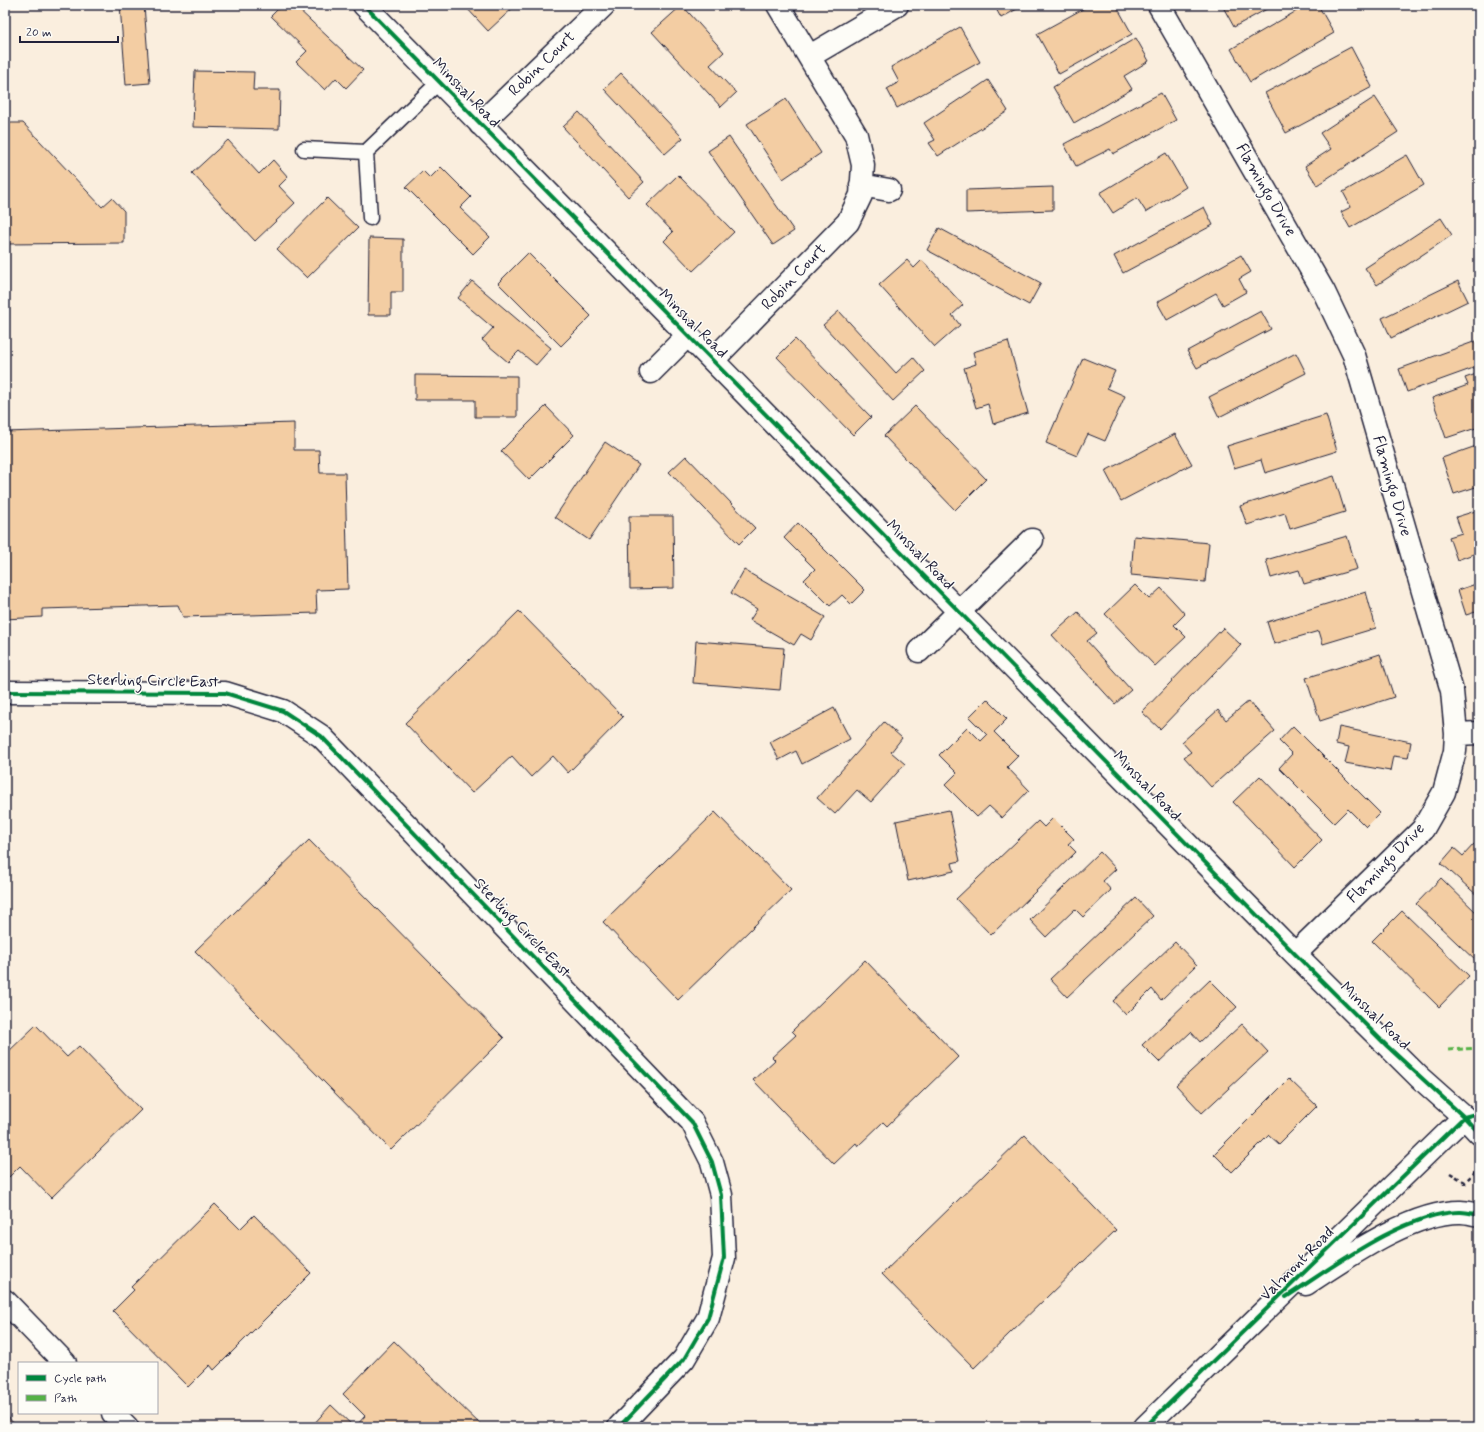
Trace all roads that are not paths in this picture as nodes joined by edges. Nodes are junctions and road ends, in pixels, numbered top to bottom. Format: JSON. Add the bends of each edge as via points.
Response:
{"nodes":[{"id":1,"x":364,"y":5,"type":"edge"},
{"id":2,"x":604,"y":5,"type":"edge"},
{"id":3,"x":778,"y":5,"type":"edge"},
{"id":4,"x":897,"y":5,"type":"edge"},
{"id":5,"x":1159,"y":5,"type":"edge"},
{"id":6,"x":810,"y":56,"type":"junction"},
{"id":7,"x":439,"y":82,"type":"junction"},
{"id":8,"x":480,"y":124,"type":"junction"},
{"id":9,"x":304,"y":149,"type":"dead end"},
{"id":10,"x":366,"y":152,"type":"junction"},
{"id":11,"x":861,"y":185,"type":"junction"},
{"id":12,"x":889,"y":190,"type":"dead end"},
{"id":13,"x":370,"y":218,"type":"dead end"},
{"id":14,"x":688,"y":335,"type":"junction"},
{"id":15,"x":713,"y":360,"type":"junction"},
{"id":16,"x":651,"y":372,"type":"dead end"},
{"id":17,"x":1032,"y":540,"type":"dead end"},
{"id":18,"x":959,"y":612,"type":"junction"},
{"id":19,"x":919,"y":651,"type":"dead end"},
{"id":20,"x":5,"y":692,"type":"edge"},
{"id":21,"x":1479,"y":733,"type":"edge"},
{"id":22,"x":1456,"y":734,"type":"junction"},
{"id":23,"x":1295,"y":954,"type":"junction"},
{"id":24,"x":1464,"y":1117,"type":"junction"},
{"id":25,"x":1479,"y":1133,"type":"edge"},
{"id":26,"x":1479,"y":1216,"type":"edge"},
{"id":27,"x":5,"y":1301,"type":"edge"},
{"id":28,"x":1269,"y":1307,"type":"junction"},
{"id":29,"x":64,"y":1362,"type":"edge"},
{"id":30,"x":115,"y":1414,"type":"edge"},
{"id":31,"x":127,"y":1427,"type":"edge"},
{"id":32,"x":618,"y":1427,"type":"edge"},
{"id":33,"x":1145,"y":1427,"type":"edge"}],
"edges":[{"from":1,"to":7,"type":"street","name":"Minshal Road"},
{"from":2,"to":8,"type":"street","name":"Robin Court"},
{"from":3,"to":6,"type":"street","name":"Robin Court"},
{"from":4,"to":6,"type":"street"},
{"from":5,"to":22,"type":"street","name":"Flamingo Drive","via":[[1324,292],[1354,355],[1452,691]]},
{"from":6,"to":11,"type":"street","name":"Robin Court","via":[[856,135],[864,165]]},
{"from":7,"to":8,"type":"street","name":"Minshal Road"},
{"from":7,"to":10,"type":"lane"},
{"from":8,"to":14,"type":"street","name":"Minshal Road"},
{"from":9,"to":10,"type":"lane"},
{"from":10,"to":13,"type":"lane"},
{"from":11,"to":12,"type":"street"},
{"from":11,"to":15,"type":"street","name":"Robin Court","via":[[860,195],[848,222]]},
{"from":14,"to":15,"type":"street","name":"Minshal Road"},
{"from":14,"to":16,"type":"street","name":"Minshal Road"},
{"from":15,"to":18,"type":"street","name":"Minshal Road"},
{"from":17,"to":18,"type":"street","name":"Minshal Road"},
{"from":18,"to":19,"type":"street","name":"Minshal Road"},
{"from":18,"to":23,"type":"street","name":"Minshal Road"},
{"from":20,"to":32,"type":"street","name":"Sterling Circle East","via":[[225,693],[283,711],[321,736],[692,1122],[712,1162],[722,1195],[724,1258],[708,1318],[684,1359]]},
{"from":21,"to":22,"type":"street"},
{"from":22,"to":23,"type":"street","name":"Flamingo Drive","via":[[1455,751],[1444,792],[1423,829]]},
{"from":23,"to":24,"type":"street","name":"Minshal Road","via":[[1419,1077]]},
{"from":24,"to":25,"type":"street","name":"Minshal Road"},
{"from":24,"to":28,"type":"street","name":"Valmont Road"},
{"from":26,"to":28,"type":"street","via":[[1461,1212],[1440,1214],[1415,1222],[1356,1252]]},
{"from":27,"to":29,"type":"street"},
{"from":28,"to":33,"type":"street","name":"Valmont Road"},
{"from":30,"to":31,"type":"street"}]}
